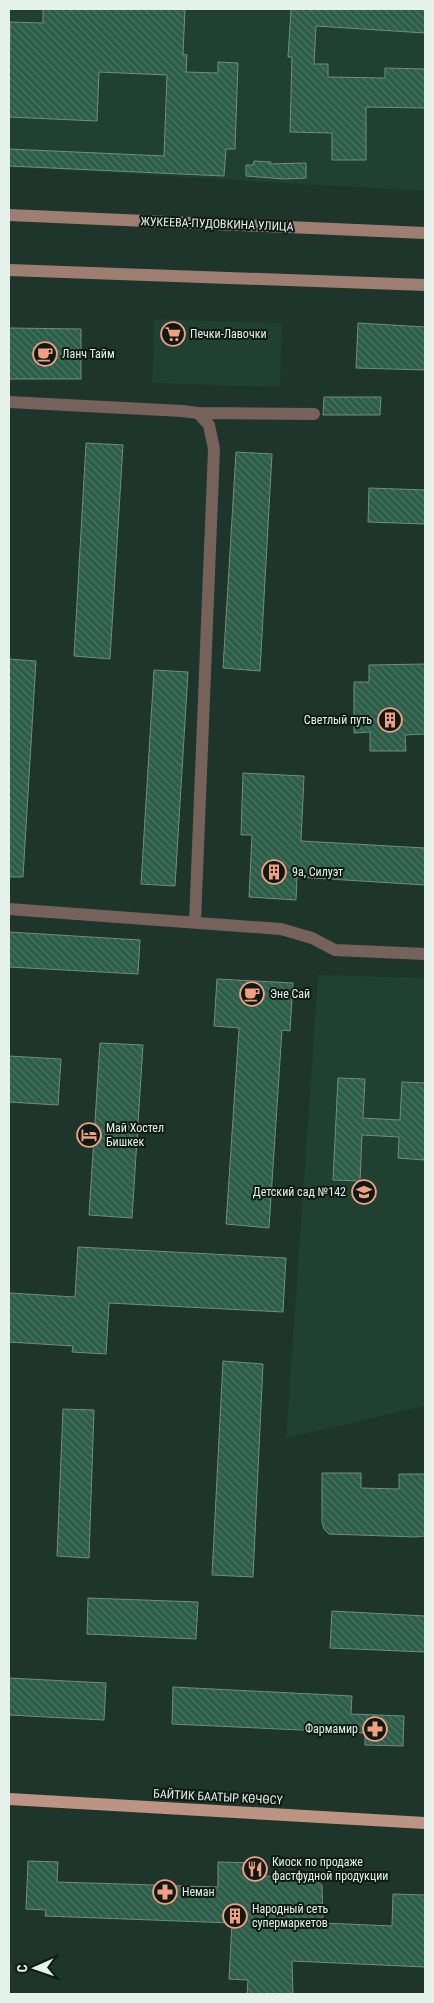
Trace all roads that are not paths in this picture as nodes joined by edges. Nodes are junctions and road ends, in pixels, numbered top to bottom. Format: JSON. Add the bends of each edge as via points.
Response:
{"nodes":[{"id":1,"x":9,"y":215,"type":"edge"},
{"id":2,"x":425,"y":233,"type":"edge"},
{"id":3,"x":9,"y":270,"type":"edge"},
{"id":4,"x":425,"y":285,"type":"edge"},
{"id":5,"x":9,"y":402,"type":"edge"},
{"id":6,"x":198,"y":413,"type":"junction"},
{"id":7,"x":314,"y":414,"type":"dead end"},
{"id":8,"x":9,"y":909,"type":"edge"},
{"id":9,"x":195,"y":922,"type":"junction"},
{"id":10,"x":425,"y":954,"type":"edge"},
{"id":11,"x":9,"y":1799,"type":"edge"},
{"id":12,"x":425,"y":1823,"type":"edge"}],
"edges":[{"from":1,"to":2,"type":"main road","name":"ЖУКЕЕВА-ПУДОВКИНА УЛИЦА"},
{"from":3,"to":4,"type":"main road"},
{"from":5,"to":6,"type":"street"},
{"from":6,"to":7,"type":"street"},
{"from":6,"to":9,"type":"street","via":[[209,425],[214,449]]},
{"from":8,"to":9,"type":"street"},
{"from":9,"to":10,"type":"street","via":[[295,932],[335,950]]},
{"from":11,"to":12,"type":"main road","name":"БАЙТИК БААТЫР КӨЧӨСҮ"}]}
